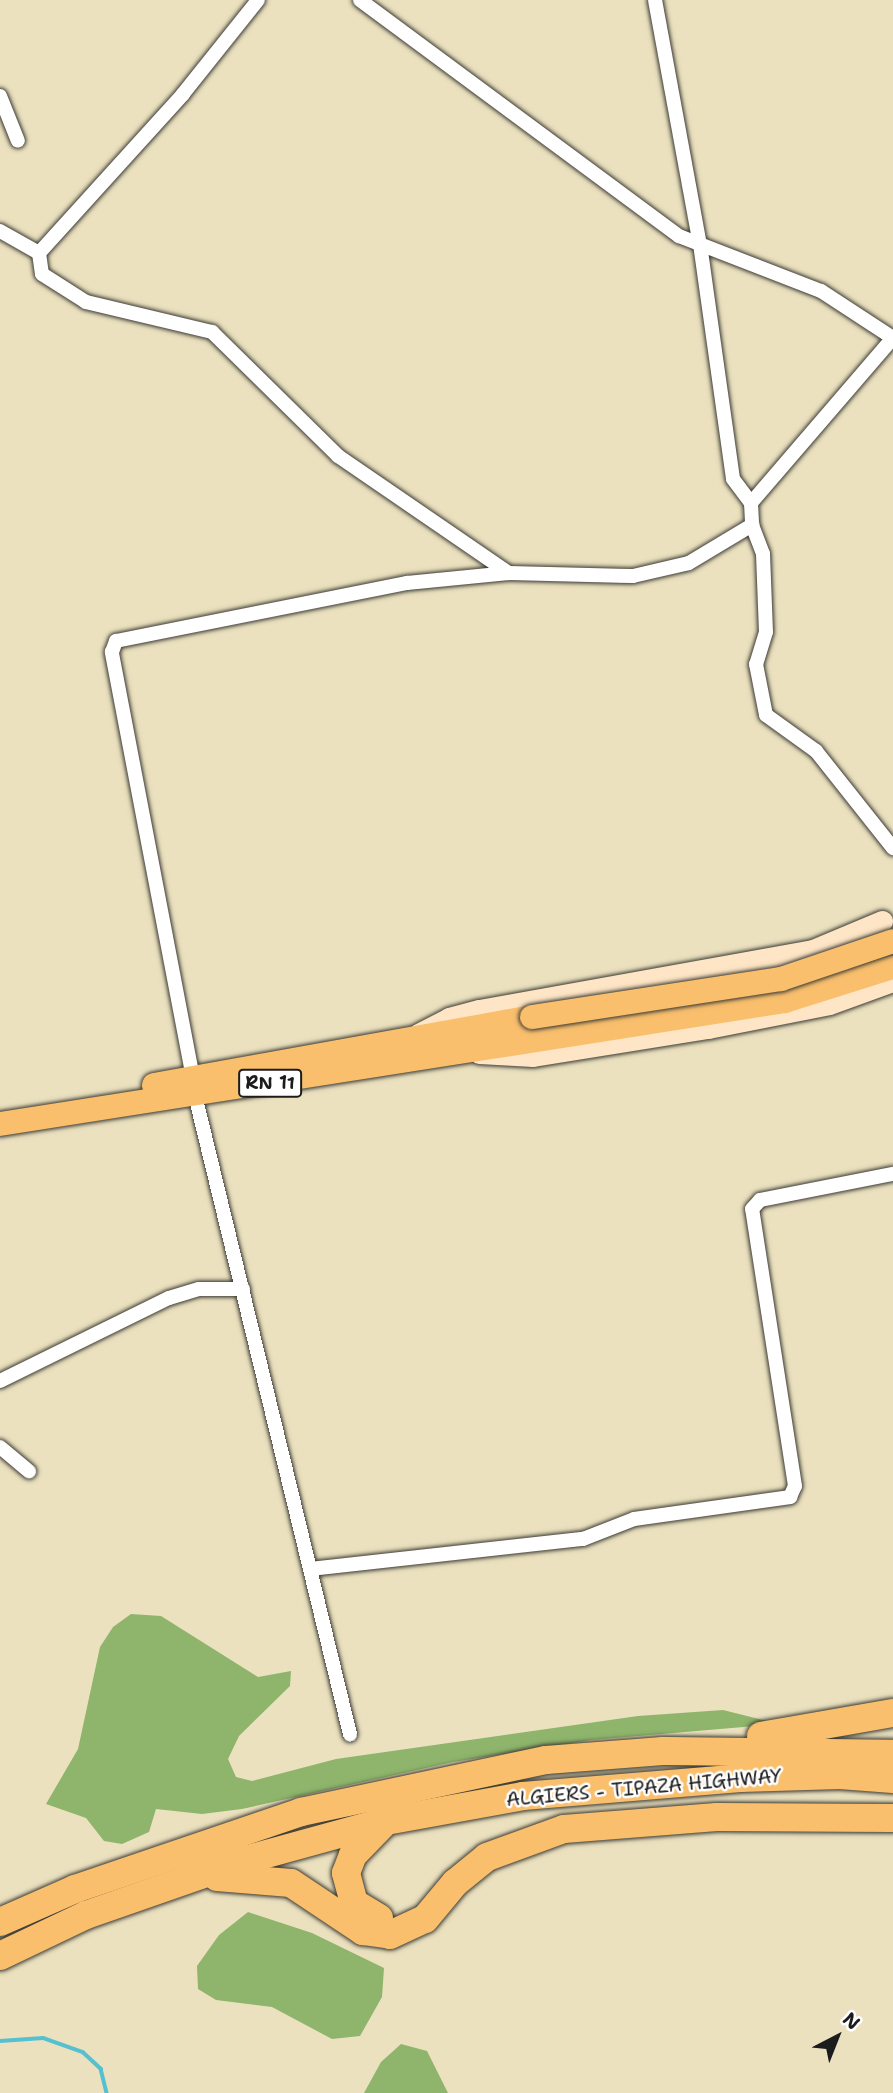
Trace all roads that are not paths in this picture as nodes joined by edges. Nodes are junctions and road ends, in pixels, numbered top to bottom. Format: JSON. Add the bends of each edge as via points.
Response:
{"nodes":[{"id":1,"x":258,"y":0,"type":"edge"},
{"id":2,"x":360,"y":0,"type":"edge"},
{"id":3,"x":655,"y":0,"type":"edge"},
{"id":4,"x":0,"y":96,"type":"edge"},
{"id":5,"x":18,"y":141,"type":"dead end"},
{"id":6,"x":0,"y":231,"type":"edge"},
{"id":7,"x":700,"y":244,"type":"junction"},
{"id":8,"x":39,"y":253,"type":"junction"},
{"id":9,"x":893,"y":338,"type":"edge"},
{"id":10,"x":751,"y":503,"type":"junction"},
{"id":11,"x":752,"y":525,"type":"junction"},
{"id":12,"x":509,"y":573,"type":"junction"},
{"id":13,"x":893,"y":848,"type":"edge"},
{"id":14,"x":890,"y":923,"type":"edge"},
{"id":15,"x":893,"y":967,"type":"edge"},
{"id":16,"x":893,"y":981,"type":"edge"},
{"id":17,"x":893,"y":996,"type":"edge"},
{"id":18,"x":849,"y":998,"type":"junction"},
{"id":19,"x":536,"y":1028,"type":"junction"},
{"id":20,"x":413,"y":1037,"type":"junction"},
{"id":21,"x":474,"y":1052,"type":"junction"},
{"id":22,"x":194,"y":1086,"type":"junction"},
{"id":23,"x":0,"y":1109,"type":"edge"},
{"id":24,"x":0,"y":1124,"type":"edge"},
{"id":25,"x":893,"y":1174,"type":"edge"},
{"id":26,"x":243,"y":1289,"type":"junction"},
{"id":27,"x":0,"y":1381,"type":"edge"},
{"id":28,"x":0,"y":1447,"type":"edge"},
{"id":29,"x":29,"y":1471,"type":"dead end"},
{"id":30,"x":310,"y":1569,"type":"junction"},
{"id":31,"x":893,"y":1713,"type":"edge"},
{"id":32,"x":350,"y":1734,"type":"dead end"},
{"id":33,"x":663,"y":1751,"type":"junction"},
{"id":34,"x":893,"y":1754,"type":"edge"},
{"id":35,"x":893,"y":1779,"type":"edge"},
{"id":36,"x":893,"y":1807,"type":"edge"},
{"id":37,"x":893,"y":1818,"type":"edge"},
{"id":38,"x":386,"y":1821,"type":"junction"},
{"id":39,"x":193,"y":1878,"type":"junction"},
{"id":40,"x":0,"y":1922,"type":"edge"},
{"id":41,"x":0,"y":1956,"type":"edge"}],
"edges":[{"from":1,"to":8,"type":"street","via":[[183,94]]},
{"from":2,"to":7,"type":"street","via":[[679,236]]},
{"from":3,"to":7,"type":"street"},
{"from":4,"to":5,"type":"street"},
{"from":6,"to":8,"type":"street"},
{"from":7,"to":9,"type":"street","via":[[821,290]]},
{"from":7,"to":10,"type":"street","via":[[733,479]]},
{"from":8,"to":12,"type":"street","via":[[42,274],[86,302],[212,331],[338,456]]},
{"from":9,"to":10,"type":"street"},
{"from":10,"to":11,"type":"street"},
{"from":11,"to":12,"type":"street","via":[[689,563],[633,576]]},
{"from":11,"to":13,"type":"street","via":[[763,554],[766,632],[756,664],[766,715],[816,751]]},
{"from":12,"to":22,"type":"street","via":[[407,583],[316,599],[123,638],[114,645]]},
{"from":14,"to":15,"type":"main road","via":[[882,949]]},
{"from":14,"to":19,"type":"highway","number":"RN 11","bridge":true,"via":[[842,962],[781,979]]},
{"from":14,"to":20,"type":"main road","number":"RN 11","via":[[813,950],[462,1014]]},
{"from":15,"to":19,"type":"highway","number":"RN 11","via":[[785,1001]]},
{"from":16,"to":18,"type":"main road","number":"RN 11"},
{"from":17,"to":18,"type":"main road"},
{"from":18,"to":21,"type":"main road","number":"RN 11","via":[[708,1028],[533,1056]]},
{"from":19,"to":20,"type":"highway","number":"RN 11"},
{"from":19,"to":21,"type":"highway","number":"RN 11"},
{"from":20,"to":22,"type":"highway","number":"RN 11"},
{"from":21,"to":22,"type":"highway","number":"RN 11"},
{"from":22,"to":23,"type":"highway","number":"RN 11"},
{"from":22,"to":24,"type":"highway","number":"RN 11"},
{"from":22,"to":26,"type":"street"},
{"from":25,"to":30,"type":"street","via":[[760,1200],[752,1209],[795,1486],[790,1497],[634,1519],[583,1539]]},
{"from":26,"to":27,"type":"street","via":[[199,1289],[169,1298]]},
{"from":26,"to":30,"type":"street"},
{"from":28,"to":29,"type":"street"},
{"from":30,"to":32,"type":"street"},
{"from":31,"to":33,"type":"highway"},
{"from":33,"to":34,"type":"highway","name":"ALGIERS - TIPAZA HIGHWAY"},
{"from":33,"to":40,"type":"highway","name":"ALGIERS - TIPAZA HIGHWAY","via":[[546,1759],[301,1812],[75,1889]]},
{"from":35,"to":38,"type":"highway","name":"ALGIERS - TIPAZA HIGHWAY","via":[[840,1775],[740,1778],[523,1796]]},
{"from":36,"to":38,"type":"highway","via":[[727,1804],[539,1821],[490,1839],[458,1863],[413,1911],[382,1919],[358,1908],[345,1879],[350,1860]]},
{"from":37,"to":39,"type":"highway","via":[[717,1817],[564,1829],[486,1857],[455,1883],[425,1919],[390,1935],[363,1931],[291,1883],[254,1877]]},
{"from":38,"to":39,"type":"highway","name":"ALGIERS - TIPAZA HIGHWAY"},
{"from":39,"to":41,"type":"highway","name":"ALGIERS - TIPAZA HIGHWAY","via":[[86,1915]]}]}
